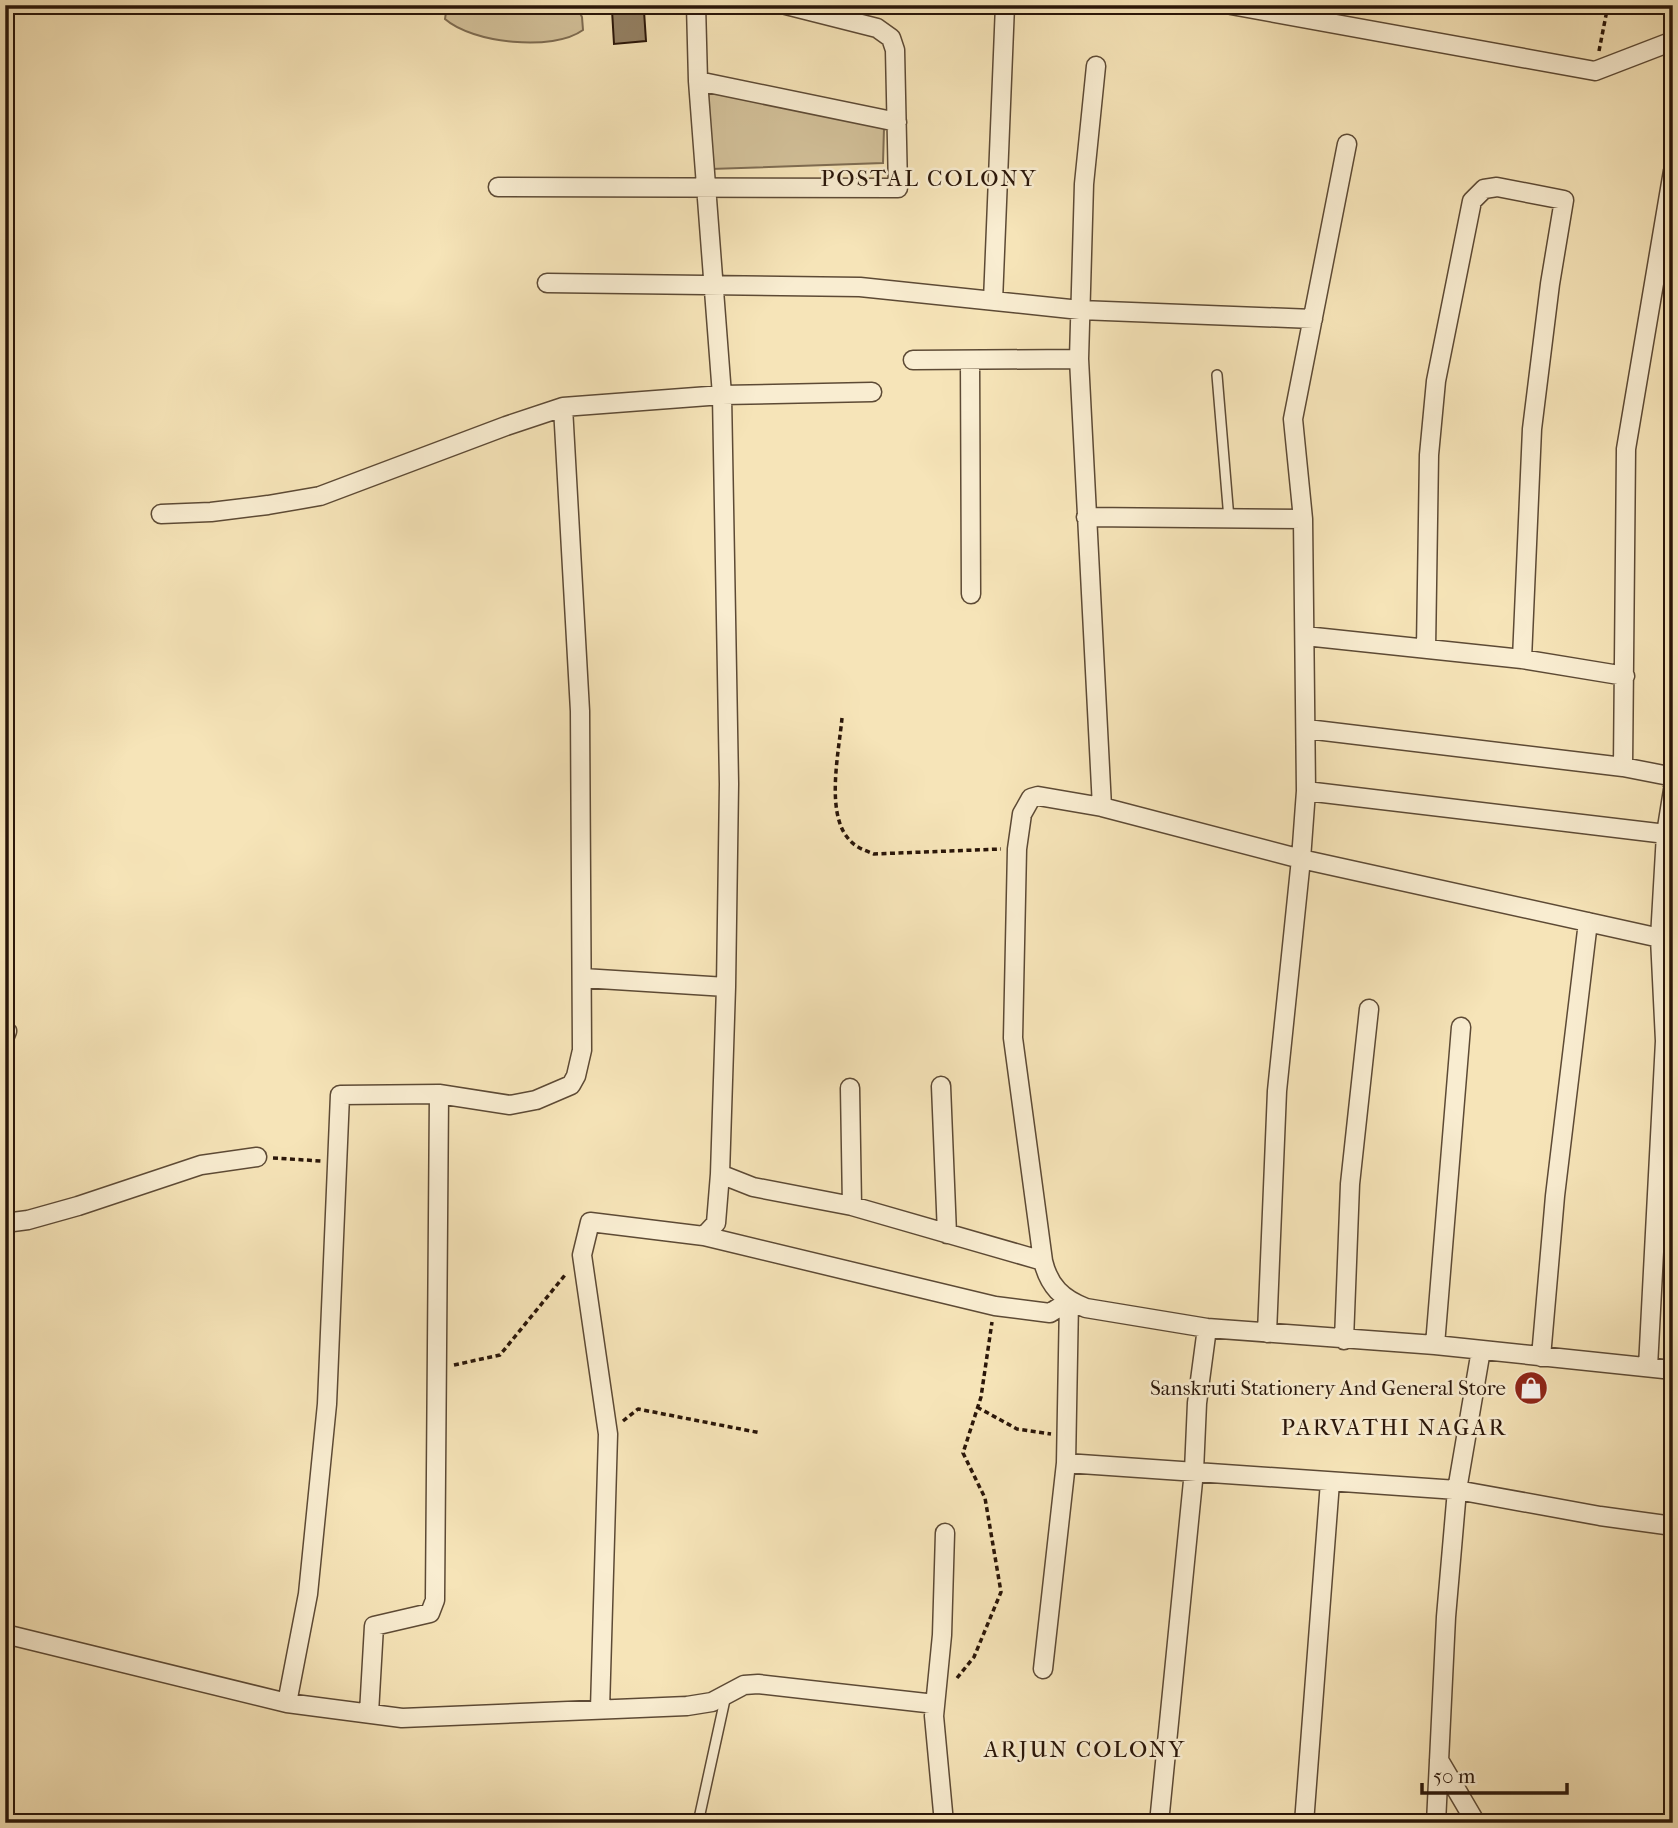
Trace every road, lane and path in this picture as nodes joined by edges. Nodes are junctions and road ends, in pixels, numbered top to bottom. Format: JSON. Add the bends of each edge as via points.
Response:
{"nodes":[{"id":1,"x":696,"y":5,"type":"edge"},
{"id":2,"x":786,"y":5,"type":"edge"},
{"id":3,"x":1005,"y":5,"type":"edge"},
{"id":4,"x":1231,"y":5,"type":"edge"},
{"id":5,"x":1608,"y":5,"type":"edge"},
{"id":6,"x":1673,"y":41,"type":"edge"},
{"id":7,"x":1096,"y":66,"type":"dead end"},
{"id":8,"x":1595,"y":71,"type":"junction"},
{"id":9,"x":698,"y":81,"type":"junction"},
{"id":10,"x":897,"y":122,"type":"junction"},
{"id":11,"x":1347,"y":144,"type":"dead end"},
{"id":12,"x":1673,"y":170,"type":"edge"},
{"id":13,"x":705,"y":186,"type":"junction"},
{"id":14,"x":498,"y":187,"type":"dead end"},
{"id":15,"x":547,"y":284,"type":"dead end"},
{"id":16,"x":714,"y":286,"type":"junction"},
{"id":17,"x":993,"y":301,"type":"junction"},
{"id":18,"x":1080,"y":310,"type":"junction"},
{"id":19,"x":1313,"y":319,"type":"junction"},
{"id":20,"x":1079,"y":359,"type":"junction"},
{"id":21,"x":913,"y":360,"type":"dead end"},
{"id":22,"x":970,"y":360,"type":"junction"},
{"id":23,"x":1217,"y":374,"type":"dead end"},
{"id":24,"x":872,"y":392,"type":"dead end"},
{"id":25,"x":722,"y":395,"type":"junction"},
{"id":26,"x":563,"y":407,"type":"junction"},
{"id":27,"x":161,"y":514,"type":"dead end"},
{"id":28,"x":1086,"y":517,"type":"junction"},
{"id":29,"x":1303,"y":519,"type":"junction"},
{"id":30,"x":1229,"y":520,"type":"junction"},
{"id":31,"x":971,"y":594,"type":"dead end"},
{"id":32,"x":1305,"y":636,"type":"junction"},
{"id":33,"x":1426,"y":649,"type":"junction"},
{"id":34,"x":1522,"y":659,"type":"junction"},
{"id":35,"x":1625,"y":676,"type":"junction"},
{"id":36,"x":842,"y":718,"type":"dead end"},
{"id":37,"x":1307,"y":729,"type":"junction"},
{"id":38,"x":1623,"y":767,"type":"junction"},
{"id":39,"x":1672,"y":781,"type":"edge"},
{"id":40,"x":1306,"y":791,"type":"junction"},
{"id":41,"x":1102,"y":807,"type":"junction"},
{"id":42,"x":1666,"y":834,"type":"junction"},
{"id":43,"x":1017,"y":849,"type":"junction"},
{"id":44,"x":1301,"y":859,"type":"junction"},
{"id":45,"x":1588,"y":922,"type":"junction"},
{"id":46,"x":1660,"y":938,"type":"junction"},
{"id":47,"x":583,"y":978,"type":"junction"},
{"id":48,"x":726,"y":987,"type":"junction"},
{"id":49,"x":1369,"y":1009,"type":"dead end"},
{"id":50,"x":1461,"y":1027,"type":"dead end"},
{"id":51,"x":1669,"y":1040,"type":"edge"},
{"id":52,"x":942,"y":1086,"type":"dead end"},
{"id":53,"x":850,"y":1088,"type":"dead end"},
{"id":54,"x":439,"y":1094,"type":"junction"},
{"id":55,"x":1668,"y":1100,"type":"edge"},
{"id":56,"x":257,"y":1157,"type":"joint"},
{"id":57,"x":337,"y":1162,"type":"junction"},
{"id":58,"x":720,"y":1174,"type":"junction"},
{"id":59,"x":1666,"y":1198,"type":"edge"},
{"id":60,"x":852,"y":1206,"type":"junction"},
{"id":61,"x":5,"y":1223,"type":"edge"},
{"id":62,"x":947,"y":1234,"type":"junction"},
{"id":63,"x":704,"y":1236,"type":"junction"},
{"id":64,"x":582,"y":1255,"type":"junction"},
{"id":65,"x":1043,"y":1261,"type":"junction"},
{"id":66,"x":1069,"y":1301,"type":"junction"},
{"id":67,"x":995,"y":1306,"type":"junction"},
{"id":68,"x":1207,"y":1328,"type":"junction"},
{"id":69,"x":1267,"y":1333,"type":"junction"},
{"id":70,"x":1344,"y":1340,"type":"junction"},
{"id":71,"x":1435,"y":1345,"type":"junction"},
{"id":72,"x":1481,"y":1350,"type":"junction"},
{"id":73,"x":1541,"y":1357,"type":"junction"},
{"id":74,"x":1648,"y":1367,"type":"junction"},
{"id":75,"x":436,"y":1368,"type":"junction"},
{"id":76,"x":1673,"y":1370,"type":"edge"},
{"id":77,"x":977,"y":1407,"type":"junction"},
{"id":78,"x":761,"y":1433,"type":"dead end"},
{"id":79,"x":608,"y":1434,"type":"junction"},
{"id":80,"x":1067,"y":1436,"type":"junction"},
{"id":81,"x":1066,"y":1463,"type":"junction"},
{"id":82,"x":1194,"y":1471,"type":"junction"},
{"id":83,"x":1330,"y":1482,"type":"junction"},
{"id":84,"x":1457,"y":1490,"type":"junction"},
{"id":85,"x":1673,"y":1526,"type":"edge"},
{"id":86,"x":945,"y":1533,"type":"dead end"},
{"id":87,"x":5,"y":1634,"type":"edge"},
{"id":88,"x":1043,"y":1669,"type":"dead end"},
{"id":89,"x":727,"y":1694,"type":"junction"},
{"id":90,"x":287,"y":1703,"type":"junction"},
{"id":91,"x":935,"y":1704,"type":"junction"},
{"id":92,"x":600,"y":1709,"type":"junction"},
{"id":93,"x":369,"y":1713,"type":"junction"},
{"id":94,"x":1439,"y":1760,"type":"junction"},
{"id":95,"x":698,"y":1823,"type":"edge"},
{"id":96,"x":944,"y":1823,"type":"edge"},
{"id":97,"x":1158,"y":1823,"type":"edge"},
{"id":98,"x":1304,"y":1823,"type":"edge"},
{"id":99,"x":1436,"y":1823,"type":"edge"},
{"id":100,"x":1476,"y":1823,"type":"edge"}],
"edges":[{"from":1,"to":9,"type":"street"},
{"from":2,"to":10,"type":"street","via":[[886,32],[895,50]]},
{"from":3,"to":17,"type":"street"},
{"from":4,"to":8,"type":"street"},
{"from":5,"to":8,"type":"path"},
{"from":6,"to":8,"type":"street"},
{"from":7,"to":18,"type":"street","via":[[1084,184]]},
{"from":9,"to":10,"type":"street"},
{"from":9,"to":13,"type":"street"},
{"from":10,"to":13,"type":"street","via":[[898,188]]},
{"from":11,"to":19,"type":"street"},
{"from":12,"to":35,"type":"street","via":[[1626,449]]},
{"from":13,"to":14,"type":"street"},
{"from":13,"to":16,"type":"street"},
{"from":15,"to":16,"type":"street"},
{"from":16,"to":17,"type":"street","via":[[860,287]]},
{"from":16,"to":25,"type":"street"},
{"from":17,"to":18,"type":"street"},
{"from":18,"to":19,"type":"street"},
{"from":18,"to":20,"type":"street"},
{"from":19,"to":29,"type":"street","via":[[1293,419]]},
{"from":20,"to":22,"type":"street"},
{"from":20,"to":28,"type":"street"},
{"from":21,"to":22,"type":"street"},
{"from":22,"to":31,"type":"street"},
{"from":23,"to":30,"type":"lane"},
{"from":24,"to":25,"type":"street"},
{"from":25,"to":26,"type":"street"},
{"from":25,"to":48,"type":"street","via":[[729,784]]},
{"from":26,"to":27,"type":"street","via":[[320,496],[222,511]]},
{"from":26,"to":47,"type":"street","via":[[580,711]]},
{"from":28,"to":30,"type":"street"},
{"from":28,"to":41,"type":"street"},
{"from":29,"to":30,"type":"street"},
{"from":29,"to":32,"type":"street"},
{"from":32,"to":33,"type":"street"},
{"from":32,"to":37,"type":"street"},
{"from":33,"to":34,"type":"street"},
{"from":33,"to":34,"type":"street","via":[[1429,455],[1436,381],[1472,201],[1484,189],[1497,187],[1564,200],[1532,429]]},
{"from":34,"to":35,"type":"street"},
{"from":35,"to":38,"type":"street"},
{"from":36,"to":43,"type":"path","via":[[835,783],[837,812],[845,836],[857,848],[874,854]]},
{"from":37,"to":38,"type":"street"},
{"from":37,"to":40,"type":"street"},
{"from":38,"to":39,"type":"street"},
{"from":39,"to":42,"type":"street"},
{"from":40,"to":42,"type":"street"},
{"from":40,"to":44,"type":"street"},
{"from":41,"to":43,"type":"street","via":[[1038,796],[1031,799],[1022,814]]},
{"from":41,"to":44,"type":"street"},
{"from":42,"to":46,"type":"street"},
{"from":43,"to":65,"type":"street","via":[[1013,1038]]},
{"from":44,"to":45,"type":"street"},
{"from":44,"to":69,"type":"street","via":[[1277,1091]]},
{"from":45,"to":46,"type":"street"},
{"from":45,"to":73,"type":"street"},
{"from":46,"to":51,"type":"street"},
{"from":47,"to":48,"type":"street"},
{"from":47,"to":54,"type":"street","via":[[582,1050],[571,1085],[510,1105]]},
{"from":48,"to":58,"type":"street"},
{"from":49,"to":70,"type":"street","via":[[1350,1184]]},
{"from":50,"to":71,"type":"street"},
{"from":51,"to":55,"type":"street"},
{"from":52,"to":62,"type":"street"},
{"from":53,"to":60,"type":"street"},
{"from":54,"to":57,"type":"street","via":[[340,1094]]},
{"from":54,"to":75,"type":"street"},
{"from":55,"to":59,"type":"street"},
{"from":56,"to":57,"type":"path"},
{"from":56,"to":61,"type":"street","via":[[201,1165],[28,1220]]},
{"from":57,"to":90,"type":"street","via":[[327,1404],[308,1594]]},
{"from":58,"to":60,"type":"street","via":[[753,1187]]},
{"from":58,"to":63,"type":"street","via":[[716,1223]]},
{"from":59,"to":74,"type":"street"},
{"from":60,"to":62,"type":"street"},
{"from":62,"to":65,"type":"street"},
{"from":63,"to":64,"type":"street","via":[[590,1222]]},
{"from":63,"to":67,"type":"street"},
{"from":64,"to":75,"type":"path","via":[[500,1355]]},
{"from":64,"to":79,"type":"street"},
{"from":65,"to":66,"type":"street","via":[[1055,1290]]},
{"from":66,"to":67,"type":"street","via":[[1050,1313]]},
{"from":66,"to":68,"type":"street","via":[[1086,1308]]},
{"from":66,"to":80,"type":"street"},
{"from":67,"to":77,"type":"path"},
{"from":68,"to":69,"type":"street"},
{"from":68,"to":82,"type":"street"},
{"from":69,"to":70,"type":"street"},
{"from":70,"to":71,"type":"street"},
{"from":71,"to":72,"type":"street"},
{"from":72,"to":73,"type":"street"},
{"from":72,"to":84,"type":"street"},
{"from":73,"to":74,"type":"street"},
{"from":74,"to":76,"type":"street"},
{"from":75,"to":93,"type":"street","via":[[435,1600],[430,1613],[374,1626]]},
{"from":77,"to":80,"type":"path","via":[[1017,1429]]},
{"from":77,"to":91,"type":"path","via":[[963,1453],[985,1498],[1001,1592],[974,1657]]},
{"from":78,"to":79,"type":"path","via":[[638,1409]]},
{"from":79,"to":92,"type":"street"},
{"from":80,"to":81,"type":"street"},
{"from":81,"to":82,"type":"street"},
{"from":81,"to":88,"type":"street"},
{"from":82,"to":83,"type":"street"},
{"from":82,"to":97,"type":"street"},
{"from":83,"to":84,"type":"street"},
{"from":83,"to":98,"type":"street"},
{"from":84,"to":85,"type":"street"},
{"from":84,"to":94,"type":"street"},
{"from":86,"to":91,"type":"street"},
{"from":87,"to":90,"type":"street"},
{"from":89,"to":91,"type":"street","via":[[758,1684]]},
{"from":89,"to":92,"type":"street","via":[[687,1706]]},
{"from":89,"to":95,"type":"lane"},
{"from":90,"to":93,"type":"street"},
{"from":91,"to":96,"type":"street"},
{"from":92,"to":93,"type":"street","via":[[402,1718]]},
{"from":94,"to":99,"type":"street"},
{"from":94,"to":100,"type":"street"}]}
